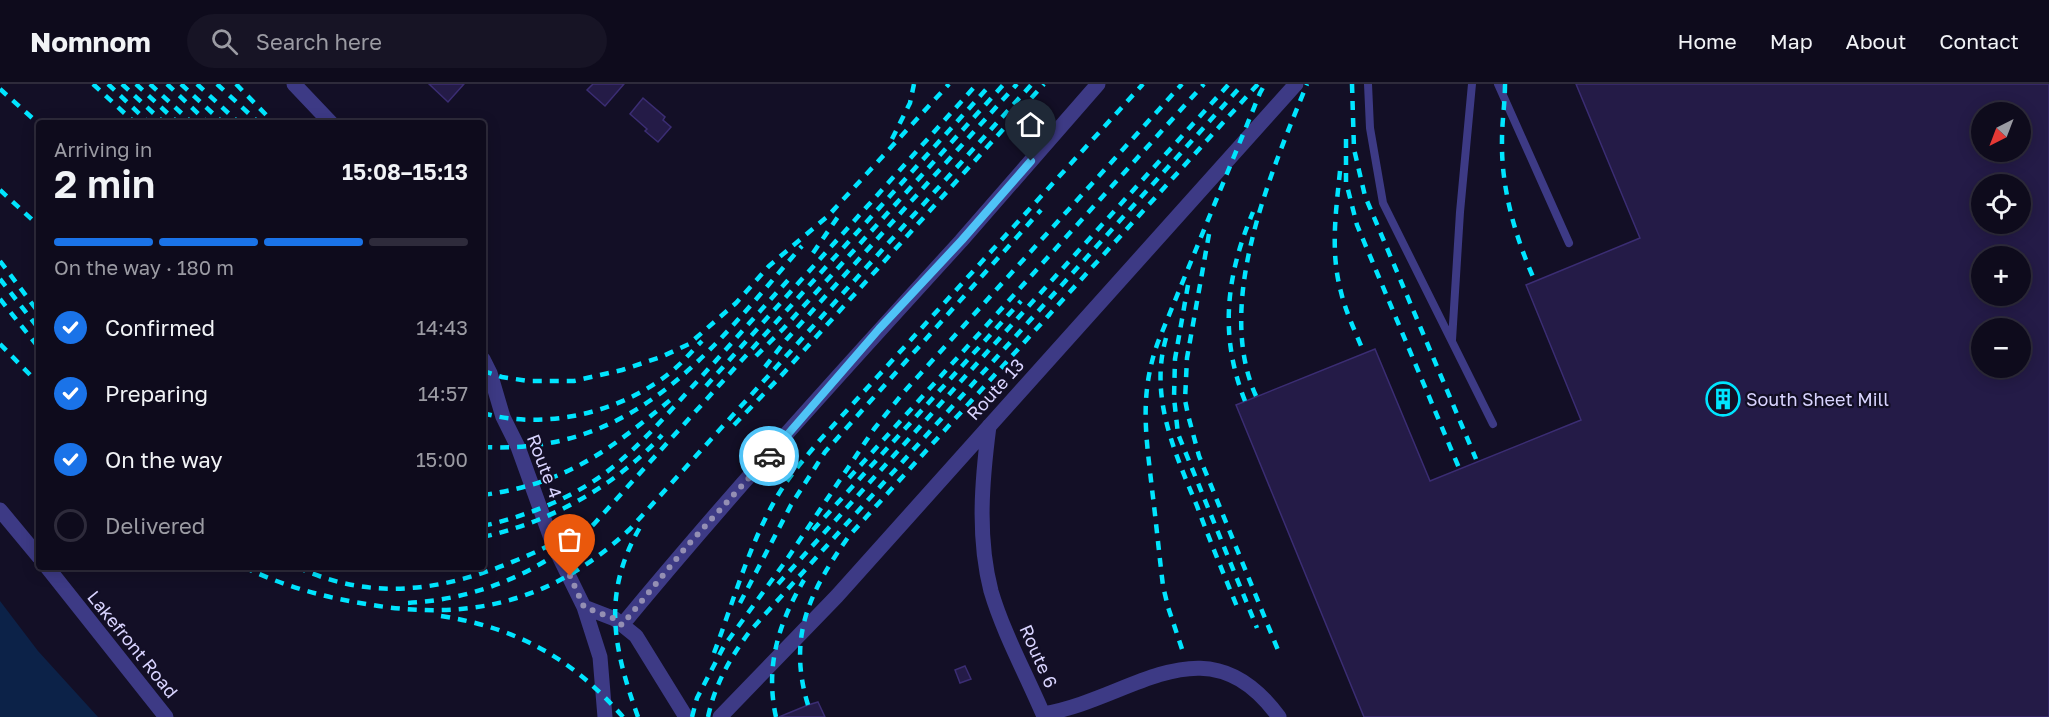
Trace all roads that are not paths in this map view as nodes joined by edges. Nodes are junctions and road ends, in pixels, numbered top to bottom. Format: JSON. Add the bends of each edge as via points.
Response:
{"nodes":[{"id":1,"x":294,"y":84,"type":"edge"},
{"id":2,"x":1098,"y":84,"type":"edge"},
{"id":3,"x":1296,"y":84,"type":"edge"},
{"id":4,"x":1368,"y":84,"type":"edge"},
{"id":5,"x":1472,"y":84,"type":"edge"},
{"id":6,"x":1498,"y":84,"type":"edge"},
{"id":7,"x":328,"y":120,"type":"edge"},
{"id":8,"x":1569,"y":243,"type":"dead end"},
{"id":9,"x":1452,"y":341,"type":"junction"},
{"id":10,"x":486,"y":365,"type":"edge"},
{"id":11,"x":1494,"y":424,"type":"dead end"},
{"id":12,"x":989,"y":426,"type":"junction"},
{"id":13,"x":0,"y":510,"type":"edge"},
{"id":14,"x":36,"y":553,"type":"edge"},
{"id":15,"x":49,"y":570,"type":"edge"},
{"id":16,"x":584,"y":607,"type":"junction"},
{"id":17,"x":622,"y":625,"type":"junction"},
{"id":18,"x":166,"y":717,"type":"edge"},
{"id":19,"x":605,"y":717,"type":"edge"},
{"id":20,"x":686,"y":717,"type":"edge"},
{"id":21,"x":720,"y":717,"type":"edge"},
{"id":22,"x":1279,"y":717,"type":"edge"}],
"edges":[{"from":1,"to":7,"type":"street"},
{"from":2,"to":17,"type":"street","via":[[687,546]]},
{"from":3,"to":12,"type":"street","name":"Route 13"},
{"from":4,"to":9,"type":"lane","via":[[1370,128],[1383,203]]},
{"from":5,"to":9,"type":"lane"},
{"from":6,"to":8,"type":"lane"},
{"from":9,"to":11,"type":"lane"},
{"from":10,"to":16,"type":"street","name":"Route 4","via":[[553,544]]},
{"from":12,"to":21,"type":"street","name":"Route 13","via":[[809,626]]},
{"from":12,"to":22,"type":"street","name":"Route 6","via":[[982,516],[991,591],[1043,714],[1101,698],[1163,672],[1192,667],[1243,680],[1257,690]]},
{"from":13,"to":14,"type":"street"},
{"from":15,"to":18,"type":"street","name":"Lakefront Road"},
{"from":16,"to":17,"type":"street"},
{"from":16,"to":19,"type":"street","name":"Route 4","via":[[600,657]]},
{"from":17,"to":20,"type":"street","via":[[636,636]]}]}
